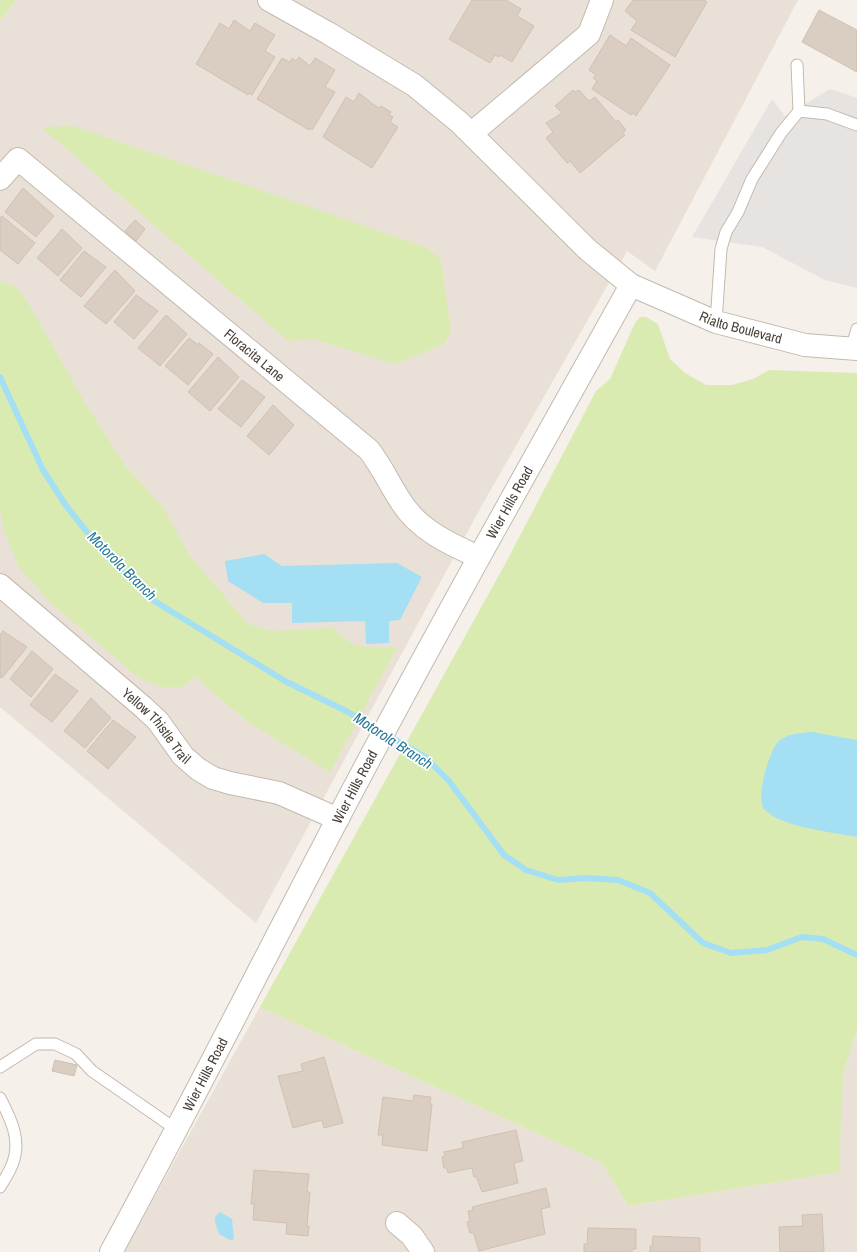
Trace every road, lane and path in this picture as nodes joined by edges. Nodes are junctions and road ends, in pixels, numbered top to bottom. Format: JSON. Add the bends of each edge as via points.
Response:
{"nodes":[{"id":1,"x":269,"y":0,"type":"edge"},
{"id":2,"x":602,"y":0,"type":"edge"},
{"id":3,"x":797,"y":65,"type":"dead end"},
{"id":4,"x":799,"y":111,"type":"junction"},
{"id":5,"x":857,"y":125,"type":"edge"},
{"id":6,"x":472,"y":133,"type":"junction"},
{"id":7,"x":0,"y":178,"type":"edge"},
{"id":8,"x":630,"y":285,"type":"junction"},
{"id":9,"x":716,"y":322,"type":"junction"},
{"id":10,"x":855,"y":342,"type":"edge"},
{"id":11,"x":479,"y":557,"type":"junction"},
{"id":12,"x":0,"y":585,"type":"edge"},
{"id":13,"x":338,"y":820,"type":"junction"},
{"id":14,"x":0,"y":1067,"type":"edge"},
{"id":15,"x":0,"y":1098,"type":"edge"},
{"id":16,"x":177,"y":1130,"type":"junction"},
{"id":17,"x":0,"y":1187,"type":"edge"},
{"id":18,"x":397,"y":1223,"type":"dead end"},
{"id":19,"x":111,"y":1252,"type":"edge"},
{"id":20,"x":423,"y":1252,"type":"edge"}],
"edges":[{"from":1,"to":6,"type":"street","name":"Rialto Boulevard","via":[[414,85]]},
{"from":2,"to":6,"type":"street","via":[[589,34]]},
{"from":3,"to":4,"type":"lane"},
{"from":4,"to":5,"type":"lane","via":[[827,114]]},
{"from":4,"to":9,"type":"lane","via":[[781,133],[752,179],[726,232],[721,249]]},
{"from":6,"to":8,"type":"street","name":"Rialto Boulevard","via":[[588,250]]},
{"from":7,"to":11,"type":"street","name":"Floracita Lane","via":[[18,159],[369,450],[400,501],[423,527]]},
{"from":8,"to":9,"type":"street","name":"Rialto Boulevard"},
{"from":8,"to":11,"type":"street","name":"Wier Hills Road"},
{"from":9,"to":10,"type":"street","name":"Rialto Boulevard","via":[[805,345]]},
{"from":11,"to":13,"type":"street","name":"Wier Hills Road"},
{"from":12,"to":13,"type":"street","name":"Yellow Thistle Trail","via":[[143,706],[158,721],[183,756],[198,769],[213,778],[279,793]]},
{"from":13,"to":16,"type":"street","name":"Wier Hills Road"},
{"from":14,"to":16,"type":"lane","via":[[36,1044],[55,1044],[76,1054],[92,1071]]},
{"from":15,"to":17,"type":"lane","via":[[13,1124],[16,1144],[12,1164]]},
{"from":16,"to":19,"type":"street","name":"Wier Hills Road"},
{"from":18,"to":20,"type":"street","via":[[412,1236]]}]}
